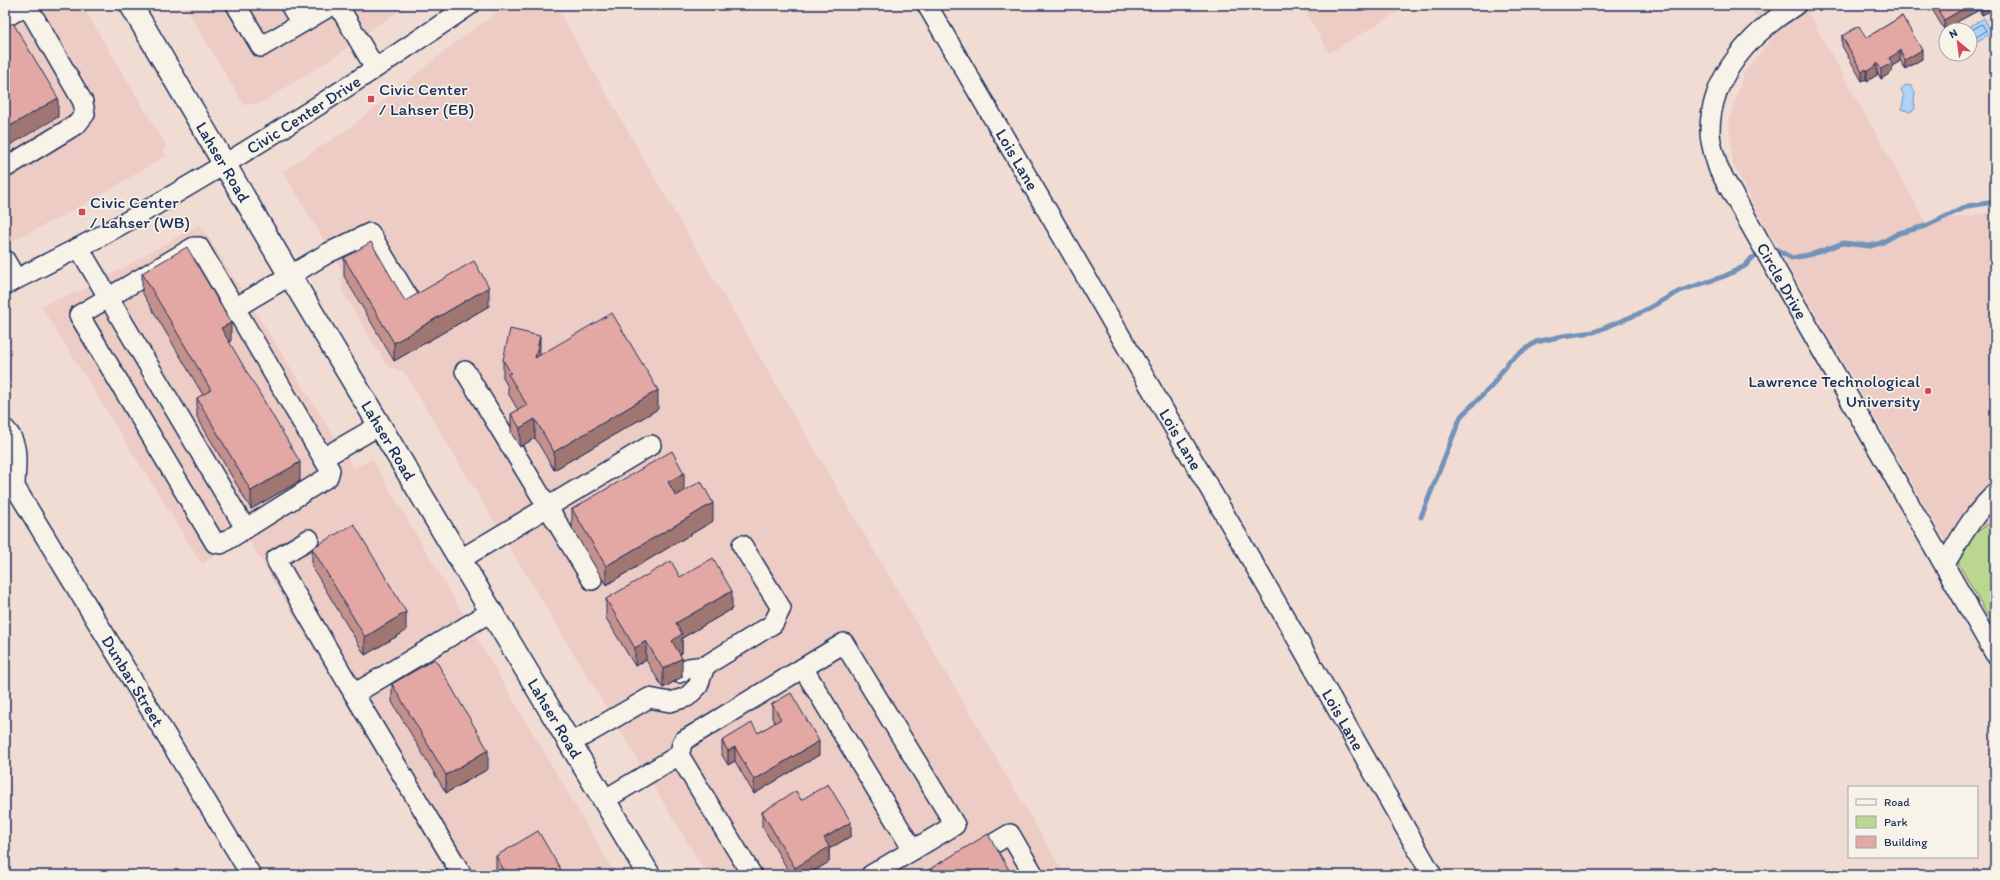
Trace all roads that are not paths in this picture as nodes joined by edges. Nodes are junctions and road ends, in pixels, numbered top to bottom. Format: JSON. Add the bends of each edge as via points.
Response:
{"nodes":[{"id":1,"x":26,"y":5,"type":"edge"},
{"id":2,"x":131,"y":5,"type":"edge"},
{"id":3,"x":236,"y":5,"type":"edge"},
{"id":4,"x":290,"y":5,"type":"edge"},
{"id":5,"x":332,"y":5,"type":"edge"},
{"id":6,"x":338,"y":5,"type":"edge"},
{"id":7,"x":470,"y":5,"type":"edge"},
{"id":8,"x":927,"y":5,"type":"edge"},
{"id":9,"x":1796,"y":5,"type":"edge"},
{"id":10,"x":5,"y":18,"type":"edge"},
{"id":11,"x":301,"y":23,"type":"junction"},
{"id":12,"x":375,"y":68,"type":"junction"},
{"id":13,"x":224,"y":164,"type":"junction"},
{"id":14,"x":5,"y":168,"type":"edge"},
{"id":15,"x":78,"y":248,"type":"junction"},
{"id":16,"x":5,"y":260,"type":"edge"},
{"id":17,"x":289,"y":274,"type":"junction"},
{"id":18,"x":10,"y":282,"type":"edge"},
{"id":19,"x":107,"y":298,"type":"junction"},
{"id":20,"x":414,"y":307,"type":"edge"},
{"id":21,"x":235,"y":308,"type":"junction"},
{"id":22,"x":465,"y":371,"type":"dead end"},
{"id":23,"x":380,"y":425,"type":"junction"},
{"id":24,"x":5,"y":429,"type":"edge"},
{"id":25,"x":651,"y":445,"type":"dead end"},
{"id":26,"x":323,"y":458,"type":"junction"},
{"id":27,"x":10,"y":485,"type":"edge"},
{"id":28,"x":1995,"y":494,"type":"edge"},
{"id":29,"x":548,"y":507,"type":"junction"},
{"id":30,"x":246,"y":528,"type":"junction"},
{"id":31,"x":309,"y":539,"type":"dead end"},
{"id":32,"x":742,"y":546,"type":"dead end"},
{"id":33,"x":461,"y":559,"type":"junction"},
{"id":34,"x":1945,"y":564,"type":"junction"},
{"id":35,"x":592,"y":580,"type":"dead end"},
{"id":36,"x":492,"y":611,"type":"junction"},
{"id":37,"x":1995,"y":654,"type":"edge"},
{"id":38,"x":705,"y":666,"type":"junction"},
{"id":39,"x":803,"y":668,"type":"junction"},
{"id":40,"x":679,"y":673,"type":"edge"},
{"id":41,"x":354,"y":694,"type":"junction"},
{"id":42,"x":571,"y":743,"type":"junction"},
{"id":43,"x":678,"y":756,"type":"junction"},
{"id":44,"x":604,"y":800,"type":"junction"},
{"id":45,"x":913,"y":850,"type":"junction"},
{"id":46,"x":251,"y":875,"type":"edge"},
{"id":47,"x":462,"y":875,"type":"edge"},
{"id":48,"x":649,"y":875,"type":"edge"},
{"id":49,"x":752,"y":875,"type":"edge"},
{"id":50,"x":871,"y":875,"type":"edge"},
{"id":51,"x":941,"y":875,"type":"edge"},
{"id":52,"x":1034,"y":875,"type":"edge"},
{"id":53,"x":1432,"y":875,"type":"edge"}],
"edges":[{"from":1,"to":10,"type":"street"},
{"from":1,"to":14,"type":"street","via":[[83,102],[84,114],[77,124]]},
{"from":2,"to":13,"type":"main road","name":"Lahser Road"},
{"from":3,"to":11,"type":"street","via":[[261,47]]},
{"from":4,"to":11,"type":"street"},
{"from":5,"to":11,"type":"street"},
{"from":6,"to":12,"type":"street"},
{"from":7,"to":12,"type":"street","name":"Civic Center Drive"},
{"from":8,"to":53,"type":"street","name":"Lois Lane","via":[[1280,609]]},
{"from":9,"to":34,"type":"street","name":"Circle Drive","via":[[1758,32],[1728,69],[1713,110],[1710,132],[1713,152],[1719,170]]},
{"from":12,"to":13,"type":"street","name":"Civic Center Drive"},
{"from":13,"to":15,"type":"street","name":"Civic Center Drive"},
{"from":13,"to":17,"type":"main road","name":"Lahser Road"},
{"from":15,"to":18,"type":"street","name":"Civic Center Drive"},
{"from":15,"to":19,"type":"street"},
{"from":16,"to":18,"type":"street"},
{"from":17,"to":20,"type":"street","via":[[370,233]]},
{"from":17,"to":21,"type":"street"},
{"from":17,"to":23,"type":"main road","name":"Lahser Road"},
{"from":19,"to":21,"type":"street","via":[[194,247],[199,247]]},
{"from":19,"to":30,"type":"street"},
{"from":19,"to":30,"type":"street","via":[[79,315],[216,543],[221,544]]},
{"from":21,"to":26,"type":"street"},
{"from":22,"to":29,"type":"street"},
{"from":23,"to":26,"type":"street"},
{"from":23,"to":33,"type":"main road","name":"Lahser Road"},
{"from":24,"to":27,"type":"street","name":"Dunbar Street","via":[[14,442],[16,453]]},
{"from":25,"to":29,"type":"street"},
{"from":26,"to":30,"type":"street","via":[[330,470],[328,477]]},
{"from":27,"to":46,"type":"street","name":"Dunbar Street"},
{"from":28,"to":34,"type":"street","via":[[1982,506],[1965,529]]},
{"from":29,"to":33,"type":"street"},
{"from":29,"to":35,"type":"street"},
{"from":31,"to":41,"type":"street","via":[[276,559]]},
{"from":32,"to":38,"type":"street","via":[[781,608],[773,624]]},
{"from":33,"to":36,"type":"main road","name":"Lahser Road"},
{"from":34,"to":37,"type":"street","name":"Circle Drive"},
{"from":36,"to":41,"type":"street"},
{"from":36,"to":42,"type":"main road","name":"Lahser Road"},
{"from":38,"to":40,"type":"street","via":[[689,668]]},
{"from":38,"to":42,"type":"street","via":[[698,686],[687,697],[670,702],[655,691]]},
{"from":39,"to":43,"type":"street","via":[[683,741]]},
{"from":39,"to":45,"type":"street"},
{"from":39,"to":45,"type":"street","via":[[844,643],[951,818],[955,825]]},
{"from":41,"to":47,"type":"street"},
{"from":42,"to":44,"type":"main road","name":"Lahser Road"},
{"from":43,"to":44,"type":"street"},
{"from":43,"to":49,"type":"street"},
{"from":44,"to":48,"type":"main road","name":"Lahser Road"},
{"from":45,"to":50,"type":"street"},
{"from":51,"to":52,"type":"street","via":[[1010,834]]}]}
